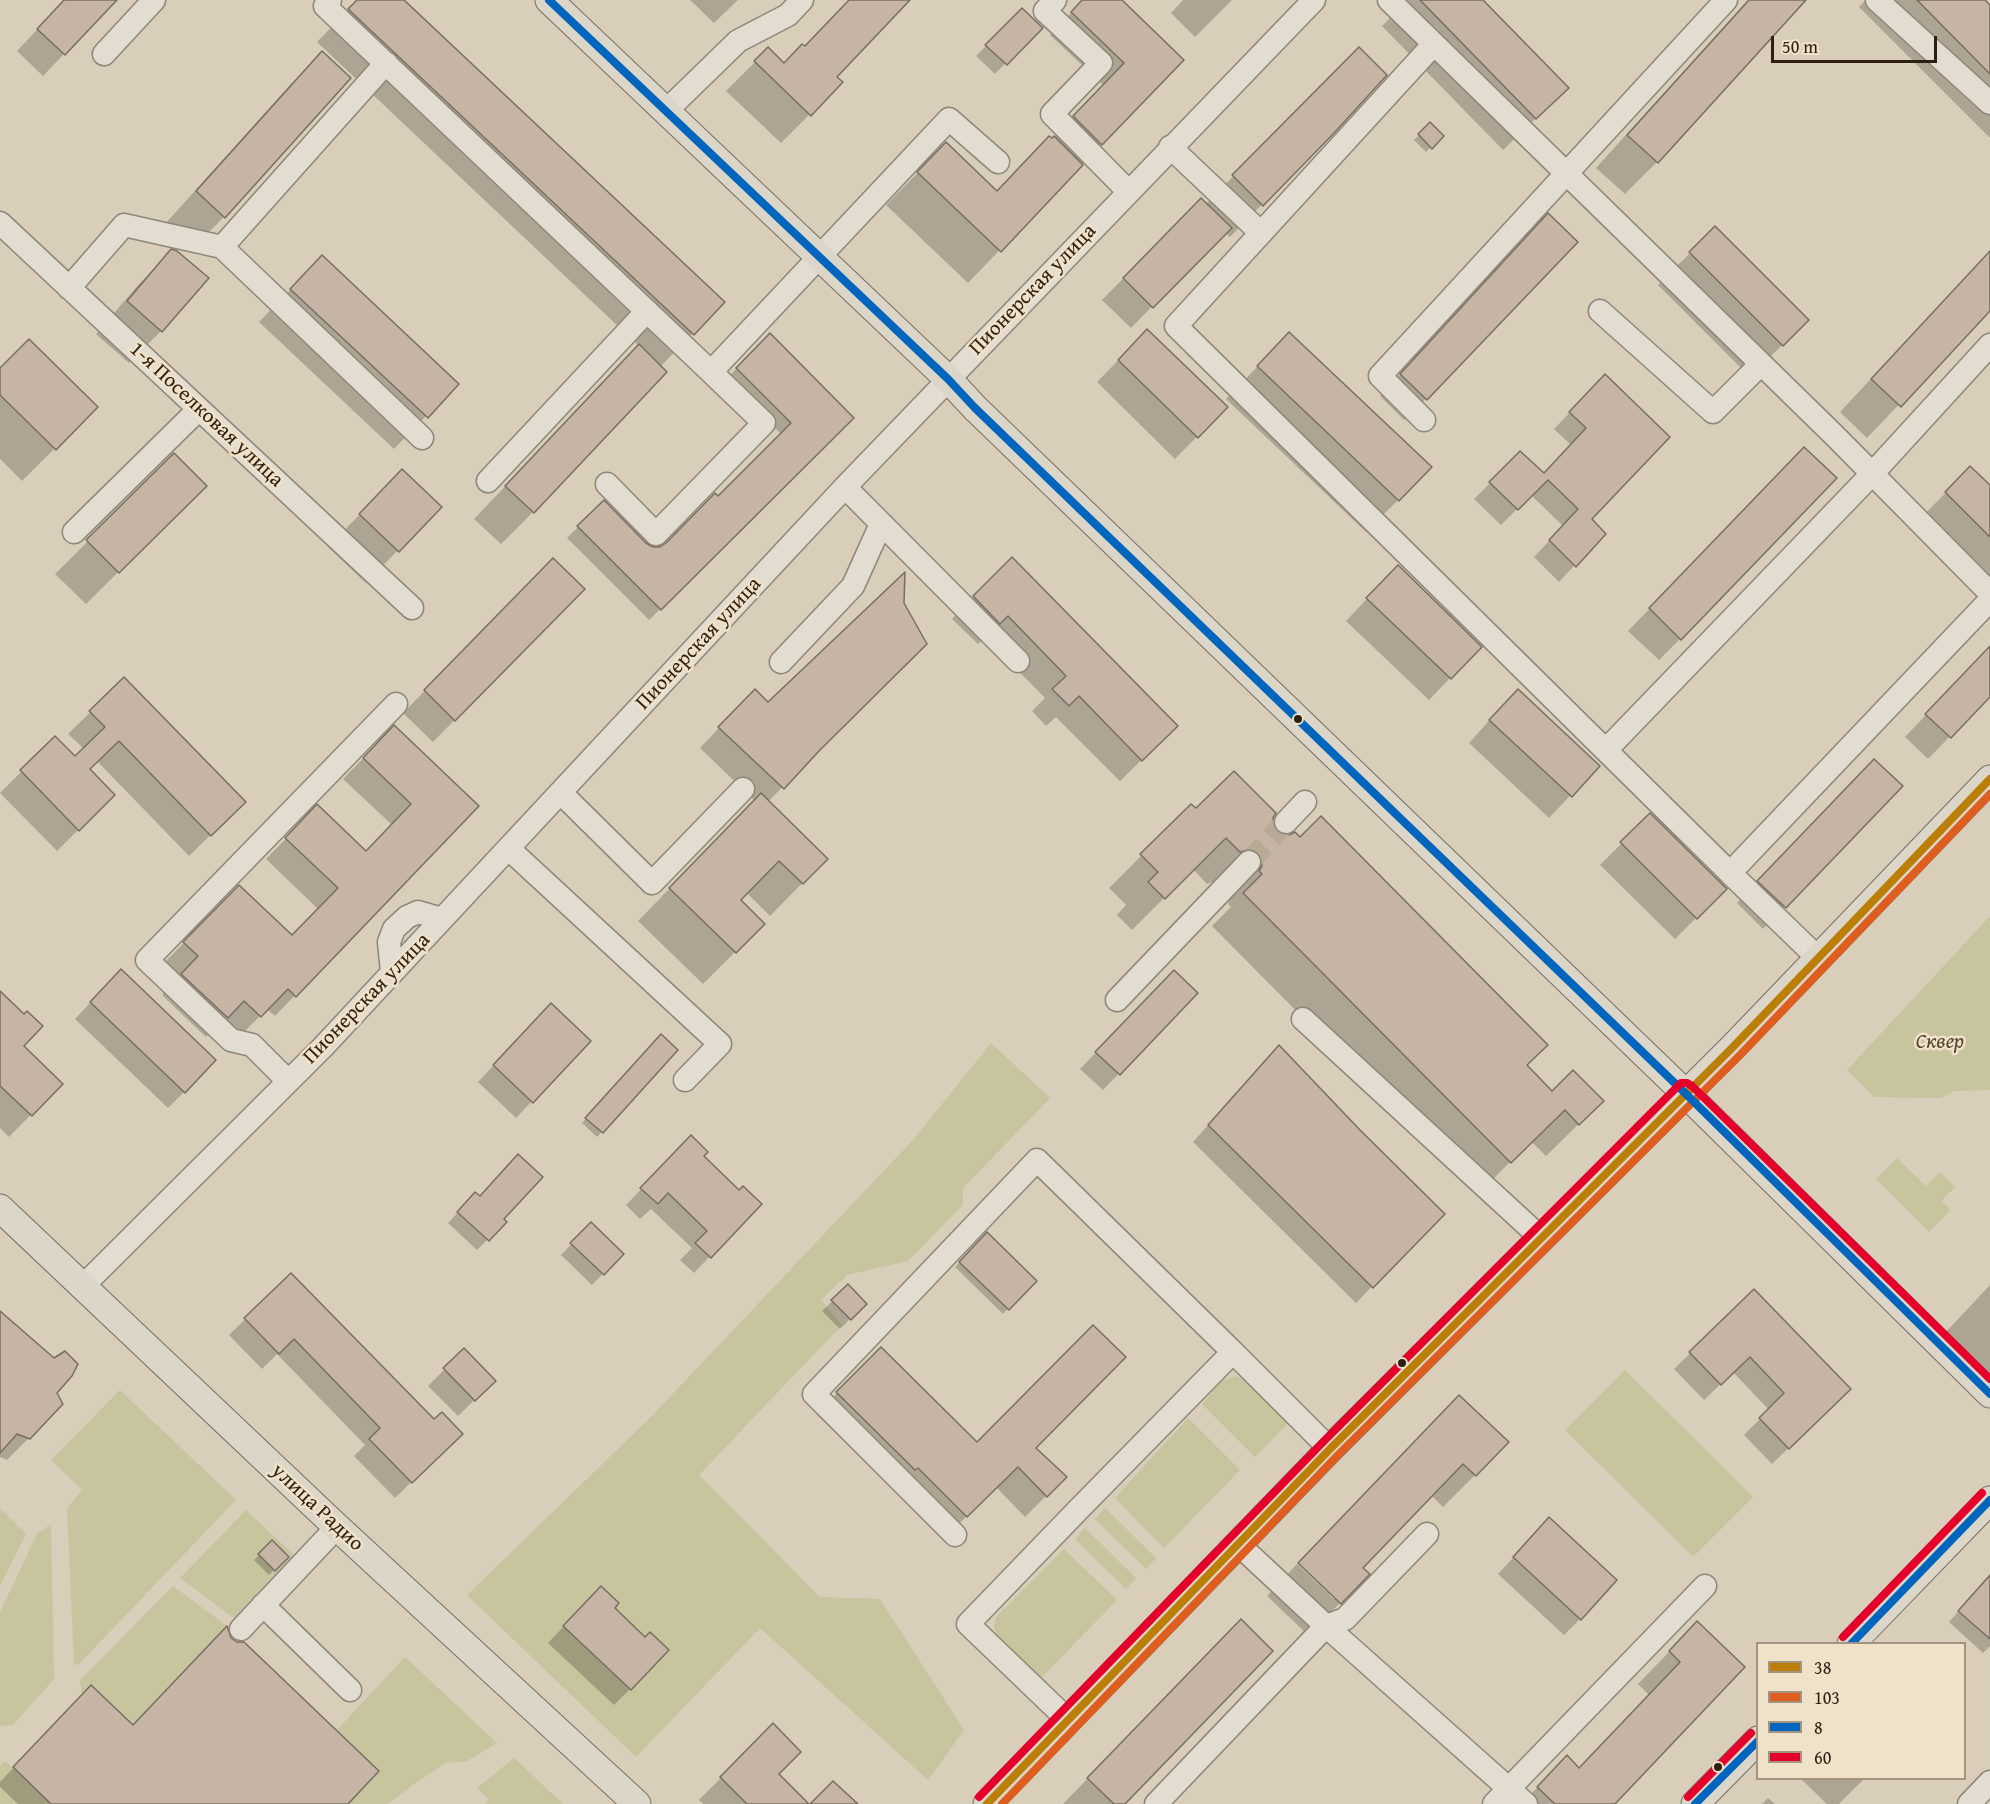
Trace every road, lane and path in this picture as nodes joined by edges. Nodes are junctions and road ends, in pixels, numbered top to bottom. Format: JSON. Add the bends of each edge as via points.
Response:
{"nodes":[{"id":1,"x":154,"y":0,"type":"edge"},
{"id":2,"x":330,"y":0,"type":"edge"},
{"id":3,"x":549,"y":0,"type":"edge"},
{"id":4,"x":802,"y":0,"type":"edge"},
{"id":5,"x":1055,"y":0,"type":"edge"},
{"id":6,"x":1314,"y":0,"type":"edge"},
{"id":7,"x":1389,"y":0,"type":"edge"},
{"id":8,"x":1726,"y":0,"type":"edge"},
{"id":9,"x":1877,"y":0,"type":"edge"},
{"id":10,"x":1434,"y":44,"type":"junction"},
{"id":11,"x":104,"y":54,"type":"dead end"},
{"id":12,"x":386,"y":63,"type":"junction"},
{"id":13,"x":1990,"y":103,"type":"edge"},
{"id":14,"x":666,"y":111,"type":"junction"},
{"id":15,"x":1170,"y":147,"type":"junction"},
{"id":16,"x":998,"y":162,"type":"dead end"},
{"id":17,"x":1567,"y":174,"type":"junction"},
{"id":18,"x":1128,"y":191,"type":"junction"},
{"id":19,"x":0,"y":223,"type":"edge"},
{"id":20,"x":1261,"y":233,"type":"junction"},
{"id":21,"x":222,"y":247,"type":"junction"},
{"id":22,"x":818,"y":257,"type":"junction"},
{"id":23,"x":69,"y":288,"type":"junction"},
{"id":24,"x":647,"y":311,"type":"junction"},
{"id":25,"x":1600,"y":311,"type":"dead end"},
{"id":26,"x":1990,"y":345,"type":"edge"},
{"id":27,"x":1761,"y":364,"type":"junction"},
{"id":28,"x":711,"y":372,"type":"junction"},
{"id":29,"x":948,"y":379,"type":"junction"},
{"id":30,"x":199,"y":409,"type":"junction"},
{"id":31,"x":1424,"y":420,"type":"dead end"},
{"id":32,"x":422,"y":438,"type":"dead end"},
{"id":33,"x":1872,"y":474,"type":"junction"},
{"id":34,"x":488,"y":481,"type":"dead end"},
{"id":35,"x":607,"y":484,"type":"dead end"},
{"id":36,"x":845,"y":487,"type":"junction"},
{"id":37,"x":881,"y":524,"type":"junction"},
{"id":38,"x":74,"y":532,"type":"dead end"},
{"id":39,"x":1990,"y":593,"type":"edge"},
{"id":40,"x":1990,"y":600,"type":"edge"},
{"id":41,"x":412,"y":608,"type":"dead end"},
{"id":42,"x":1018,"y":661,"type":"dead end"},
{"id":43,"x":781,"y":662,"type":"dead end"},
{"id":44,"x":396,"y":704,"type":"dead end"},
{"id":45,"x":1606,"y":750,"type":"junction"},
{"id":46,"x":1990,"y":779,"type":"edge"},
{"id":47,"x":743,"y":789,"type":"dead end"},
{"id":48,"x":561,"y":793,"type":"junction"},
{"id":49,"x":1305,"y":802,"type":"dead end"},
{"id":50,"x":1286,"y":822,"type":"tunnel mouth"},
{"id":51,"x":509,"y":849,"type":"junction"},
{"id":52,"x":1249,"y":862,"type":"tunnel mouth"},
{"id":53,"x":1730,"y":873,"type":"junction"},
{"id":54,"x":1819,"y":959,"type":"junction"},
{"id":55,"x":1117,"y":1000,"type":"dead end"},
{"id":56,"x":1303,"y":1019,"type":"dead end"},
{"id":57,"x":685,"y":1080,"type":"dead end"},
{"id":58,"x":288,"y":1081,"type":"junction"},
{"id":59,"x":1685,"y":1093,"type":"junction"},
{"id":60,"x":0,"y":1208,"type":"edge"},
{"id":61,"x":1541,"y":1238,"type":"junction"},
{"id":62,"x":83,"y":1286,"type":"junction"},
{"id":63,"x":1233,"y":1352,"type":"junction"},
{"id":64,"x":1990,"y":1394,"type":"edge"},
{"id":65,"x":1330,"y":1449,"type":"junction"},
{"id":66,"x":1990,"y":1500,"type":"edge"},
{"id":67,"x":337,"y":1527,"type":"junction"},
{"id":68,"x":1427,"y":1534,"type":"dead end"},
{"id":69,"x":954,"y":1535,"type":"dead end"},
{"id":70,"x":1238,"y":1544,"type":"junction"},
{"id":71,"x":1705,"y":1586,"type":"dead end"},
{"id":72,"x":263,"y":1605,"type":"junction"},
{"id":73,"x":1326,"y":1626,"type":"junction"},
{"id":74,"x":241,"y":1629,"type":"dead end"},
{"id":75,"x":1853,"y":1642,"type":"edge"},
{"id":76,"x":350,"y":1690,"type":"dead end"},
{"id":77,"x":1068,"y":1720,"type":"junction"},
{"id":78,"x":1756,"y":1742,"type":"edge"},
{"id":79,"x":1990,"y":1782,"type":"edge"},
{"id":80,"x":1501,"y":1797,"type":"edge"},
{"id":81,"x":637,"y":1804,"type":"edge"},
{"id":82,"x":987,"y":1804,"type":"edge"},
{"id":83,"x":1156,"y":1804,"type":"edge"},
{"id":84,"x":1526,"y":1804,"type":"edge"},
{"id":85,"x":1695,"y":1804,"type":"edge"},
{"id":86,"x":1969,"y":1804,"type":"edge"}],
"edges":[{"from":1,"to":11,"type":"street"},
{"from":2,"to":12,"type":"street","via":[[325,6]]},
{"from":3,"to":14,"type":"main road"},
{"from":4,"to":14,"type":"street","via":[[788,15],[738,41]]},
{"from":5,"to":18,"type":"street","via":[[1045,11],[1101,63],[1052,114]]},
{"from":6,"to":15,"type":"street","name":"Пионерская улица"},
{"from":7,"to":10,"type":"street"},
{"from":8,"to":17,"type":"street"},
{"from":9,"to":13,"type":"street"},
{"from":10,"to":17,"type":"street"},
{"from":10,"to":20,"type":"street"},
{"from":12,"to":21,"type":"street"},
{"from":12,"to":24,"type":"street"},
{"from":14,"to":22,"type":"main road"},
{"from":15,"to":18,"type":"street","name":"Пионерская улица"},
{"from":15,"to":20,"type":"street"},
{"from":16,"to":22,"type":"street","via":[[949,118]]},
{"from":17,"to":27,"type":"street"},
{"from":17,"to":31,"type":"street","via":[[1380,376]]},
{"from":18,"to":29,"type":"street","name":"Пионерская улица"},
{"from":19,"to":23,"type":"street","name":"1-я Поселковая улица"},
{"from":20,"to":45,"type":"street","via":[[1176,326]]},
{"from":21,"to":23,"type":"street","via":[[124,225]]},
{"from":21,"to":32,"type":"street"},
{"from":22,"to":28,"type":"street"},
{"from":22,"to":29,"type":"main road"},
{"from":23,"to":30,"type":"street","name":"1-я Поселковая улица"},
{"from":24,"to":28,"type":"street"},
{"from":24,"to":34,"type":"street"},
{"from":25,"to":27,"type":"street","via":[[1713,412]]},
{"from":26,"to":33,"type":"street"},
{"from":27,"to":33,"type":"street"},
{"from":28,"to":35,"type":"street","via":[[764,423],[656,534]]},
{"from":29,"to":36,"type":"street","name":"Пионерская улица"},
{"from":29,"to":59,"type":"main road"},
{"from":30,"to":38,"type":"street"},
{"from":30,"to":41,"type":"street","name":"1-я Поселковая улица"},
{"from":33,"to":39,"type":"street"},
{"from":33,"to":45,"type":"street"},
{"from":36,"to":37,"type":"street"},
{"from":36,"to":48,"type":"street","name":"Пионерская улица"},
{"from":37,"to":42,"type":"street"},
{"from":37,"to":43,"type":"street","via":[[853,586]]},
{"from":40,"to":53,"type":"street"},
{"from":44,"to":58,"type":"street","via":[[147,960],[231,1040],[252,1045]]},
{"from":45,"to":53,"type":"street"},
{"from":46,"to":54,"type":"main road"},
{"from":47,"to":48,"type":"street","via":[[652,883]]},
{"from":48,"to":51,"type":"street","name":"Пионерская улица"},
{"from":49,"to":50,"type":"street"},
{"from":51,"to":57,"type":"street","via":[[720,1044]]},
{"from":51,"to":58,"type":"street","name":"Пионерская улица"},
{"from":52,"to":55,"type":"street"},
{"from":53,"to":54,"type":"street"},
{"from":54,"to":59,"type":"main road"},
{"from":56,"to":61,"type":"street"},
{"from":58,"to":62,"type":"street","name":"Пионерская улица"},
{"from":59,"to":61,"type":"main road"},
{"from":59,"to":64,"type":"main road"},
{"from":60,"to":62,"type":"main road","name":"улица Радио"},
{"from":61,"to":65,"type":"main road"},
{"from":62,"to":67,"type":"main road","name":"улица Радио"},
{"from":63,"to":65,"type":"street"},
{"from":63,"to":69,"type":"street","via":[[1037,1160],[814,1394]]},
{"from":63,"to":77,"type":"street","via":[[969,1624]]},
{"from":65,"to":70,"type":"main road"},
{"from":66,"to":75,"type":"main road"},
{"from":67,"to":72,"type":"street"},
{"from":67,"to":81,"type":"main road","name":"улица Радио"},
{"from":68,"to":73,"type":"street","via":[[1345,1619]]},
{"from":70,"to":73,"type":"street"},
{"from":70,"to":77,"type":"main road"},
{"from":71,"to":80,"type":"street"},
{"from":72,"to":74,"type":"street"},
{"from":72,"to":76,"type":"street"},
{"from":73,"to":80,"type":"street"},
{"from":73,"to":83,"type":"street"},
{"from":77,"to":82,"type":"main road"},
{"from":78,"to":85,"type":"main road"},
{"from":79,"to":86,"type":"street"},
{"from":80,"to":84,"type":"street"}]}
